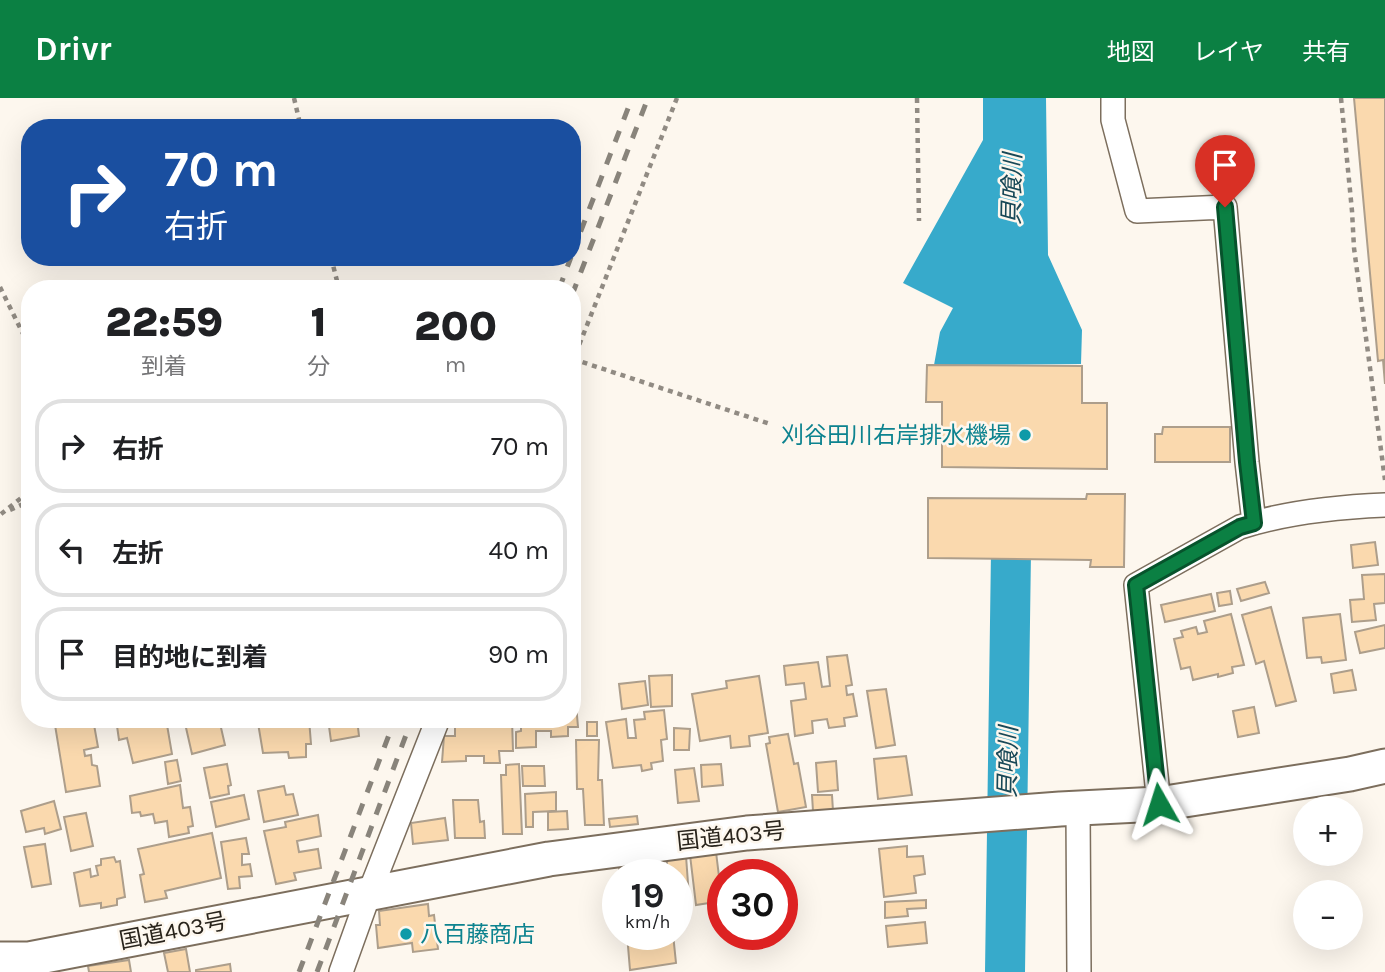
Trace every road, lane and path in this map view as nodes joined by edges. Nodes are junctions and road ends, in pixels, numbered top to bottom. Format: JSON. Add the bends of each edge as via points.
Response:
{"nodes":[{"id":1,"x":294,"y":98,"type":"edge"},
{"id":2,"x":677,"y":98,"type":"edge"},
{"id":3,"x":917,"y":98,"type":"edge"},
{"id":4,"x":1113,"y":98,"type":"edge"},
{"id":5,"x":1341,"y":98,"type":"edge"},
{"id":6,"x":299,"y":119,"type":"edge"},
{"id":7,"x":919,"y":221,"type":"dead end"},
{"id":8,"x":0,"y":287,"type":"edge"},
{"id":9,"x":21,"y":330,"type":"edge"},
{"id":10,"x":581,"y":341,"type":"edge"},
{"id":11,"x":581,"y":364,"type":"edge"},
{"id":12,"x":770,"y":424,"type":"dead end"},
{"id":13,"x":1385,"y":480,"type":"edge"},
{"id":14,"x":21,"y":498,"type":"edge"},
{"id":15,"x":21,"y":505,"type":"edge"},
{"id":16,"x":1385,"y":505,"type":"edge"},
{"id":17,"x":1,"y":514,"type":"edge"},
{"id":18,"x":1254,"y":523,"type":"junction"},
{"id":19,"x":434,"y":728,"type":"edge"},
{"id":20,"x":1385,"y":766,"type":"edge"},
{"id":21,"x":1159,"y":804,"type":"junction"},
{"id":22,"x":1069,"y":809,"type":"junction"},
{"id":23,"x":369,"y":894,"type":"junction"},
{"id":24,"x":0,"y":959,"type":"edge"},
{"id":25,"x":341,"y":972,"type":"edge"},
{"id":26,"x":1079,"y":972,"type":"edge"}],
"edges":[{"from":1,"to":6,"type":"path"},
{"from":2,"to":10,"type":"path"},
{"from":3,"to":7,"type":"path"},
{"from":4,"to":18,"type":"street","via":[[1113,120],[1137,211],[1225,207]]},
{"from":5,"to":13,"type":"path","via":[[1354,248]]},
{"from":8,"to":9,"type":"path"},
{"from":11,"to":12,"type":"path"},
{"from":14,"to":17,"type":"path"},
{"from":15,"to":17,"type":"path"},
{"from":16,"to":18,"type":"street","via":[[1342,507]]},
{"from":18,"to":21,"type":"street","via":[[1136,585]]},
{"from":19,"to":23,"type":"street"},
{"from":20,"to":21,"type":"highway","name":"国道403号"},
{"from":21,"to":22,"type":"highway","name":"国道403号"},
{"from":22,"to":23,"type":"highway","name":"国道403号","via":[[747,833],[549,859]]},
{"from":22,"to":26,"type":"street"},
{"from":23,"to":24,"type":"highway","name":"国道403号","via":[[29,958]]},
{"from":23,"to":25,"type":"street"}]}
